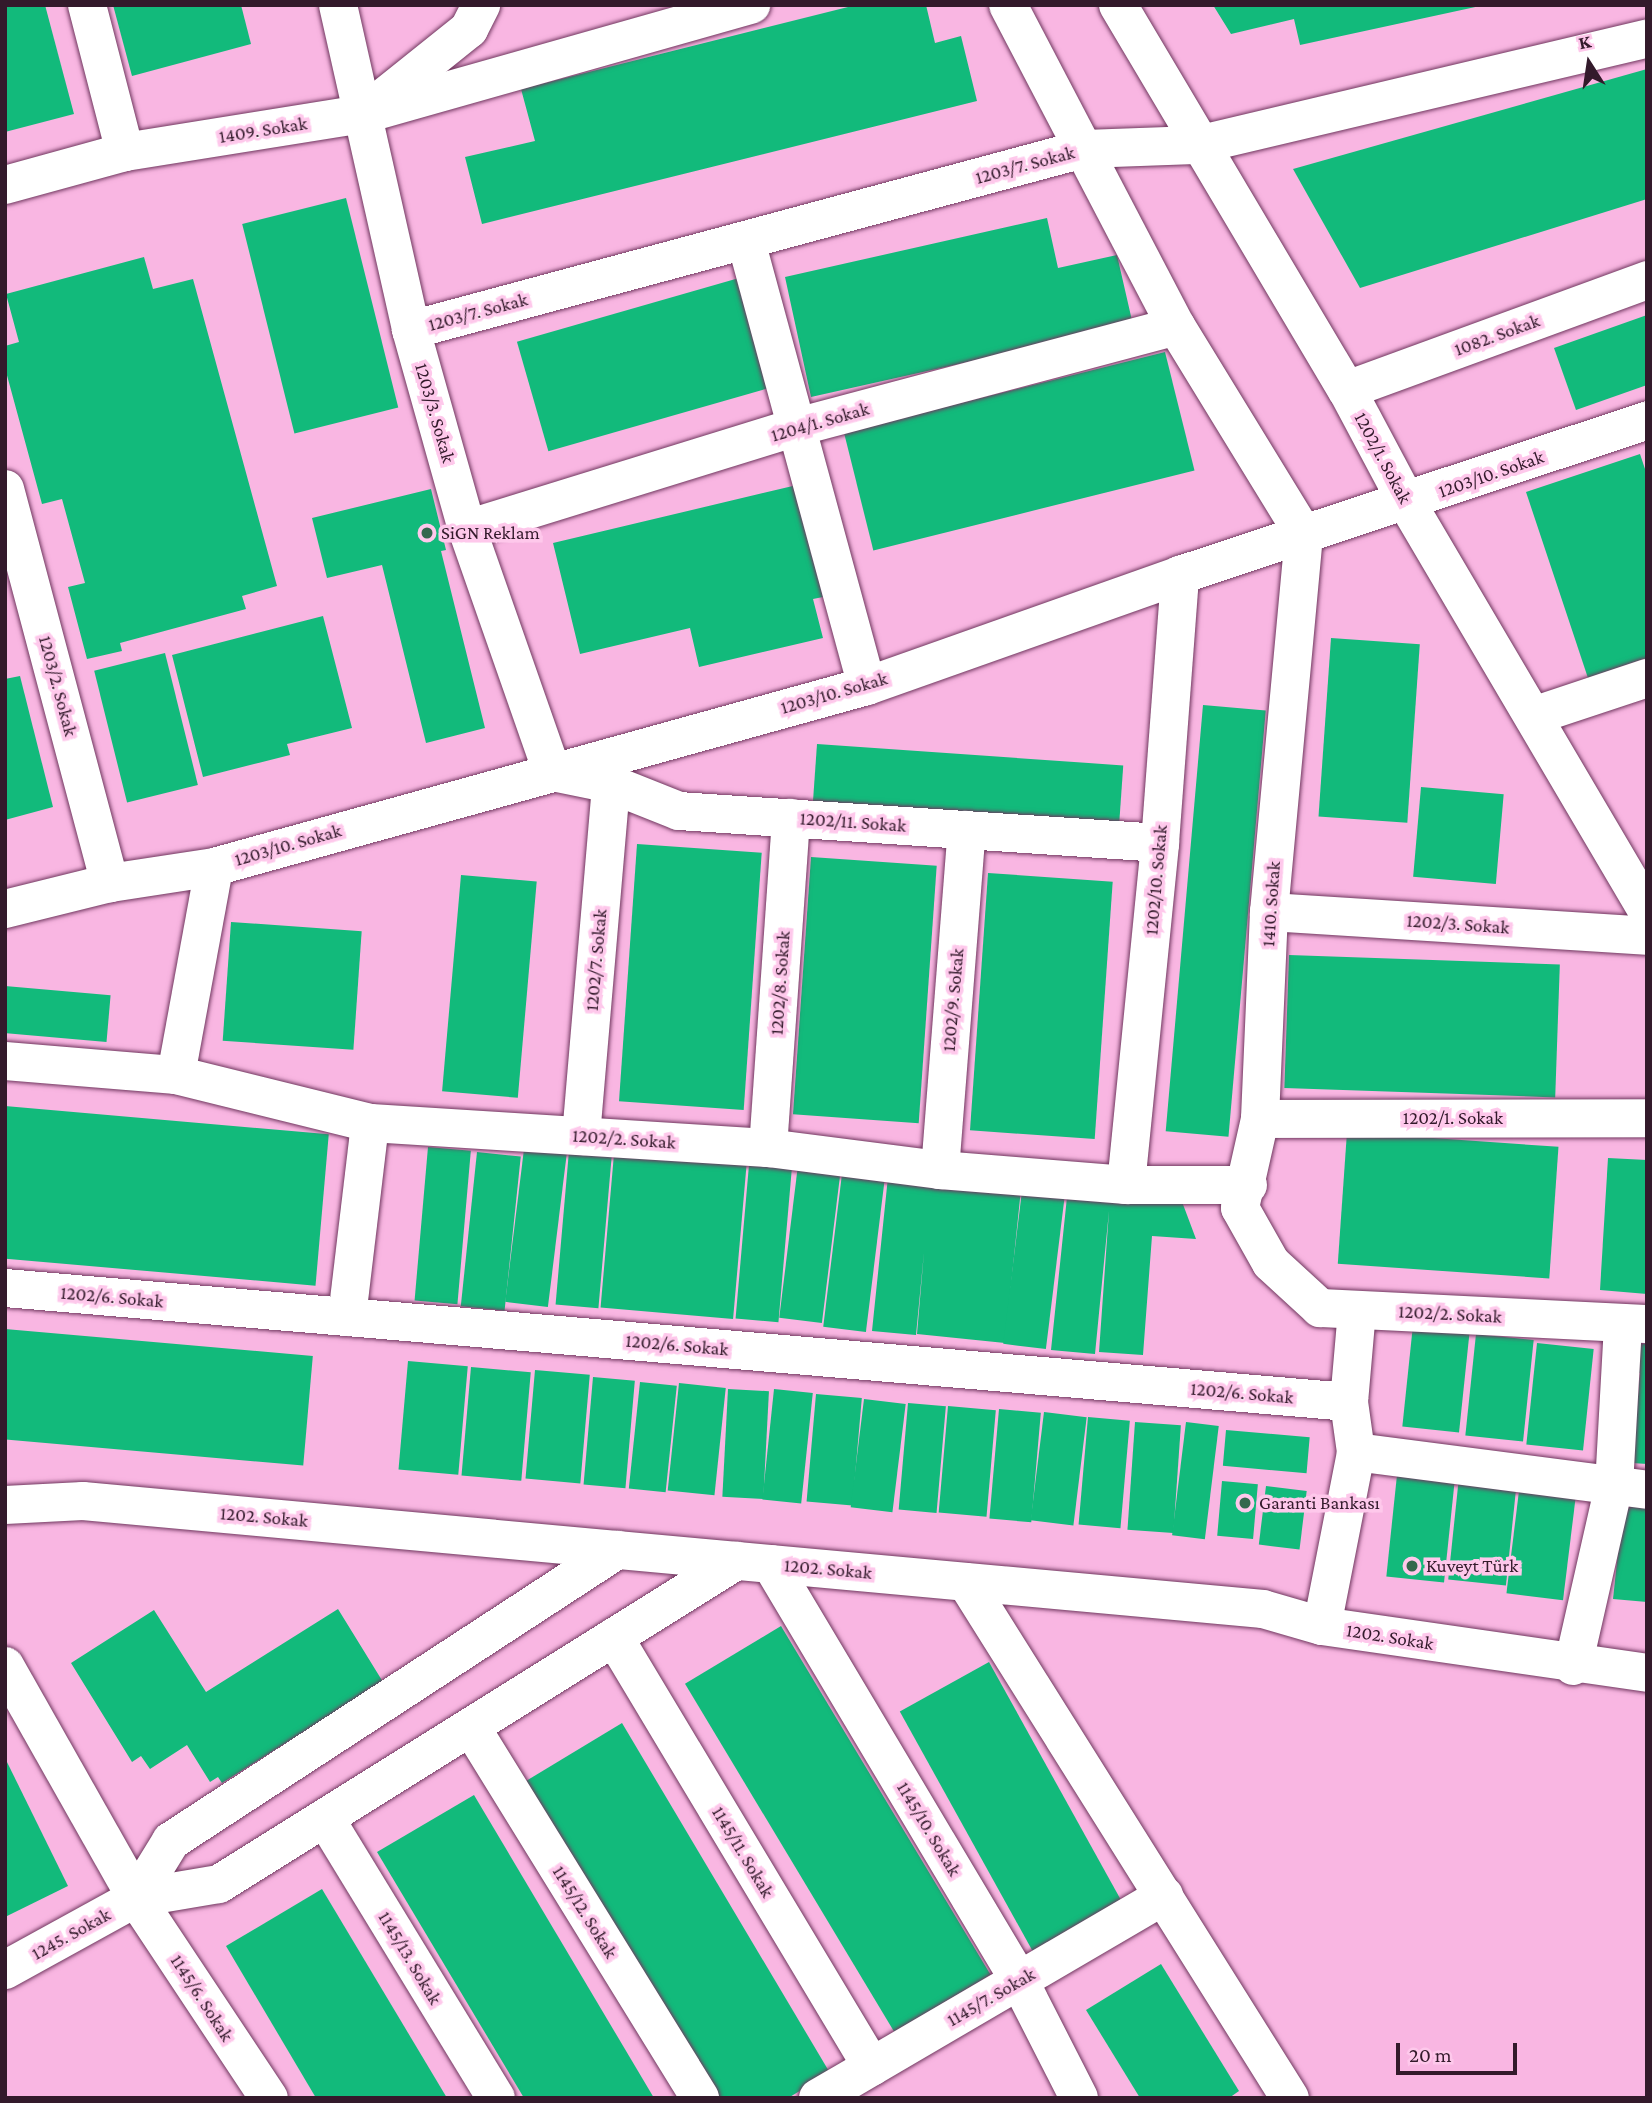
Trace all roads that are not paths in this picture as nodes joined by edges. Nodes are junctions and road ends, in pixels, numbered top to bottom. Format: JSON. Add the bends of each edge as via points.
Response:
{"nodes":[{"id":1,"x":87,"y":5,"type":"edge"},
{"id":2,"x":338,"y":5,"type":"edge"},
{"id":3,"x":481,"y":5,"type":"edge"},
{"id":4,"x":751,"y":5,"type":"edge"},
{"id":5,"x":1009,"y":5,"type":"edge"},
{"id":6,"x":1118,"y":5,"type":"edge"},
{"id":7,"x":1647,"y":39,"type":"edge"},
{"id":8,"x":363,"y":114,"type":"junction"},
{"id":9,"x":1198,"y":145,"type":"junction"},
{"id":10,"x":1083,"y":149,"type":"junction"},
{"id":11,"x":125,"y":152,"type":"junction"},
{"id":12,"x":5,"y":185,"type":"edge"},
{"id":13,"x":746,"y":241,"type":"junction"},
{"id":14,"x":1647,"y":280,"type":"edge"},
{"id":15,"x":1177,"y":326,"type":"junction"},
{"id":16,"x":411,"y":330,"type":"junction"},
{"id":17,"x":1347,"y":390,"type":"junction"},
{"id":18,"x":1647,"y":421,"type":"edge"},
{"id":19,"x":797,"y":427,"type":"junction"},
{"id":20,"x":5,"y":489,"type":"edge"},
{"id":21,"x":1407,"y":503,"type":"junction"},
{"id":22,"x":467,"y":529,"type":"junction"},
{"id":23,"x":1304,"y":535,"type":"junction"},
{"id":24,"x":1180,"y":575,"type":"junction"},
{"id":25,"x":1647,"y":678,"type":"edge"},
{"id":26,"x":867,"y":685,"type":"junction"},
{"id":27,"x":1533,"y":716,"type":"junction"},
{"id":28,"x":552,"y":772,"type":"junction"},
{"id":29,"x":611,"y":784,"type":"junction"},
{"id":30,"x":791,"y":818,"type":"junction"},
{"id":31,"x":967,"y":830,"type":"junction"},
{"id":32,"x":1160,"y":843,"type":"junction"},
{"id":33,"x":214,"y":867,"type":"junction"},
{"id":34,"x":110,"y":883,"type":"junction"},
{"id":35,"x":5,"y":909,"type":"edge"},
{"id":36,"x":1645,"y":910,"type":"edge"},
{"id":37,"x":1269,"y":912,"type":"junction"},
{"id":38,"x":5,"y":1061,"type":"edge"},
{"id":39,"x":176,"y":1075,"type":"junction"},
{"id":40,"x":1647,"y":1118,"type":"edge"},
{"id":41,"x":1260,"y":1119,"type":"junction"},
{"id":42,"x":370,"y":1123,"type":"junction"},
{"id":43,"x":581,"y":1136,"type":"junction"},
{"id":44,"x":768,"y":1148,"type":"junction"},
{"id":45,"x":940,"y":1170,"type":"junction"},
{"id":46,"x":1126,"y":1185,"type":"junction"},
{"id":47,"x":1248,"y":1185,"type":"junction"},
{"id":48,"x":1271,"y":1263,"type":"joint"},
{"id":49,"x":5,"y":1288,"type":"edge"},
{"id":50,"x":1357,"y":1310,"type":"junction"},
{"id":51,"x":347,"y":1317,"type":"junction"},
{"id":52,"x":1635,"y":1324,"type":"edge"},
{"id":53,"x":1349,"y":1402,"type":"junction"},
{"id":54,"x":1356,"y":1452,"type":"junction"},
{"id":55,"x":1630,"y":1488,"type":"edge"},
{"id":56,"x":5,"y":1504,"type":"edge"},
{"id":57,"x":617,"y":1550,"type":"junction"},
{"id":58,"x":754,"y":1562,"type":"junction"},
{"id":59,"x":966,"y":1582,"type":"junction"},
{"id":60,"x":1322,"y":1626,"type":"junction"},
{"id":61,"x":614,"y":1637,"type":"junction"},
{"id":62,"x":5,"y":1666,"type":"edge"},
{"id":63,"x":1573,"y":1666,"type":"junction"},
{"id":64,"x":1647,"y":1673,"type":"edge"},
{"id":65,"x":471,"y":1727,"type":"junction"},
{"id":66,"x":325,"y":1818,"type":"junction"},
{"id":67,"x":1164,"y":1896,"type":"junction"},
{"id":68,"x":136,"y":1898,"type":"junction"},
{"id":69,"x":5,"y":1970,"type":"edge"},
{"id":70,"x":1019,"y":1980,"type":"junction"},
{"id":71,"x":872,"y":2067,"type":"junction"},
{"id":72,"x":1277,"y":2093,"type":"edge"},
{"id":73,"x":268,"y":2098,"type":"edge"},
{"id":74,"x":496,"y":2098,"type":"edge"},
{"id":75,"x":700,"y":2098,"type":"edge"},
{"id":76,"x":818,"y":2098,"type":"edge"},
{"id":77,"x":1079,"y":2098,"type":"edge"}],
"edges":[{"from":1,"to":11,"type":"street"},
{"from":2,"to":8,"type":"street","name":"1203/3. Sokak"},
{"from":3,"to":8,"type":"street","name":"1409. Sokak","via":[[469,29]]},
{"from":4,"to":8,"type":"street"},
{"from":5,"to":10,"type":"street"},
{"from":6,"to":9,"type":"street","name":"1202/1. Sokak"},
{"from":7,"to":9,"type":"street","name":"1203/7. Sokak"},
{"from":8,"to":11,"type":"street","name":"1409. Sokak"},
{"from":8,"to":16,"type":"street","name":"1203/3. Sokak"},
{"from":9,"to":10,"type":"street","name":"1203/7. Sokak"},
{"from":9,"to":17,"type":"street","name":"1202/1. Sokak"},
{"from":10,"to":13,"type":"street","name":"1203/7. Sokak"},
{"from":10,"to":15,"type":"street"},
{"from":11,"to":12,"type":"street","name":"1409. Sokak"},
{"from":13,"to":16,"type":"street","name":"1203/7. Sokak"},
{"from":13,"to":19,"type":"street"},
{"from":14,"to":17,"type":"street","name":"1082. Sokak"},
{"from":15,"to":19,"type":"street","name":"1204/1. Sokak"},
{"from":15,"to":23,"type":"street"},
{"from":16,"to":22,"type":"street","name":"1203/3. Sokak"},
{"from":17,"to":21,"type":"street","name":"1202/1. Sokak"},
{"from":18,"to":21,"type":"street","name":"1203/10. Sokak"},
{"from":19,"to":22,"type":"street","name":"1204/1. Sokak"},
{"from":19,"to":26,"type":"street"},
{"from":20,"to":34,"type":"street","name":"1203/2. Sokak"},
{"from":21,"to":23,"type":"street","name":"1203/10. Sokak"},
{"from":21,"to":27,"type":"street","name":"1202/1. Sokak"},
{"from":22,"to":28,"type":"street","name":"1203/3. Sokak"},
{"from":23,"to":24,"type":"street","name":"1203/10. Sokak"},
{"from":23,"to":37,"type":"street","name":"1410. Sokak"},
{"from":24,"to":26,"type":"street","name":"1203/10. Sokak"},
{"from":24,"to":32,"type":"street","name":"1202/10. Sokak"},
{"from":25,"to":27,"type":"street"},
{"from":26,"to":28,"type":"street","name":"1203/10. Sokak"},
{"from":27,"to":36,"type":"street","name":"1202/1. Sokak"},
{"from":28,"to":29,"type":"street","name":"1202/11. Sokak"},
{"from":28,"to":33,"type":"street","name":"1203/10. Sokak"},
{"from":29,"to":30,"type":"street","name":"1202/11. Sokak","via":[[679,811]]},
{"from":29,"to":43,"type":"street","name":"1202/7. Sokak"},
{"from":30,"to":31,"type":"street","name":"1202/11. Sokak"},
{"from":30,"to":44,"type":"street","name":"1202/8. Sokak"},
{"from":31,"to":32,"type":"street","name":"1202/11. Sokak"},
{"from":31,"to":45,"type":"street","name":"1202/9. Sokak"},
{"from":32,"to":46,"type":"street","name":"1202/10. Sokak"},
{"from":33,"to":34,"type":"street","name":"1203/10. Sokak"},
{"from":33,"to":39,"type":"street"},
{"from":34,"to":35,"type":"street","name":"1203/10. Sokak"},
{"from":36,"to":37,"type":"street","name":"1202/3. Sokak"},
{"from":37,"to":41,"type":"street","name":"1410. Sokak"},
{"from":38,"to":39,"type":"street","name":"1202/2. Sokak"},
{"from":39,"to":42,"type":"street","name":"1202/2. Sokak"},
{"from":40,"to":41,"type":"street","name":"1202/1. Sokak"},
{"from":41,"to":47,"type":"street","name":"1410. Sokak"},
{"from":42,"to":43,"type":"street","name":"1202/2. Sokak"},
{"from":42,"to":51,"type":"street"},
{"from":43,"to":44,"type":"street","name":"1202/2. Sokak"},
{"from":44,"to":45,"type":"street","name":"1202/2. Sokak"},
{"from":45,"to":46,"type":"street","name":"1202/2. Sokak"},
{"from":46,"to":47,"type":"street","name":"1202/2. Sokak"},
{"from":47,"to":48,"type":"street","name":"1410. Sokak","via":[[1240,1208]]},
{"from":48,"to":50,"type":"street","name":"1202/2. Sokak","via":[[1320,1308]]},
{"from":49,"to":51,"type":"street","name":"1202/6. Sokak"},
{"from":50,"to":52,"type":"street","name":"1202/2. Sokak"},
{"from":50,"to":53,"type":"street"},
{"from":51,"to":53,"type":"street","name":"1202/6. Sokak"},
{"from":52,"to":55,"type":"street"},
{"from":53,"to":54,"type":"street"},
{"from":54,"to":55,"type":"street"},
{"from":54,"to":60,"type":"street"},
{"from":55,"to":63,"type":"street"},
{"from":56,"to":57,"type":"street","name":"1202. Sokak","via":[[83,1501]]},
{"from":57,"to":58,"type":"street","name":"1202. Sokak"},
{"from":57,"to":68,"type":"street","via":[[171,1841]]},
{"from":58,"to":59,"type":"street","name":"1202. Sokak"},
{"from":58,"to":61,"type":"street"},
{"from":58,"to":70,"type":"street","name":"1145/10. Sokak"},
{"from":59,"to":60,"type":"street","name":"1202. Sokak","via":[[1264,1609]]},
{"from":59,"to":67,"type":"street"},
{"from":60,"to":63,"type":"street","name":"1202. Sokak"},
{"from":61,"to":65,"type":"street"},
{"from":61,"to":71,"type":"street","name":"1145/11. Sokak"},
{"from":62,"to":68,"type":"street","name":"1145/6. Sokak"},
{"from":63,"to":64,"type":"street","name":"1202. Sokak"},
{"from":65,"to":66,"type":"street"},
{"from":65,"to":75,"type":"street","name":"1145/12. Sokak"},
{"from":66,"to":68,"type":"street","via":[[219,1884]]},
{"from":66,"to":74,"type":"street","name":"1145/13. Sokak"},
{"from":67,"to":70,"type":"street","name":"1145/7. Sokak"},
{"from":67,"to":72,"type":"street"},
{"from":68,"to":69,"type":"street","name":"1245. Sokak"},
{"from":68,"to":73,"type":"street","name":"1145/6. Sokak"},
{"from":70,"to":71,"type":"street","name":"1145/7. Sokak"},
{"from":70,"to":77,"type":"street","name":"1145/10. Sokak"},
{"from":71,"to":76,"type":"street","name":"1145/7. Sokak"}]}
